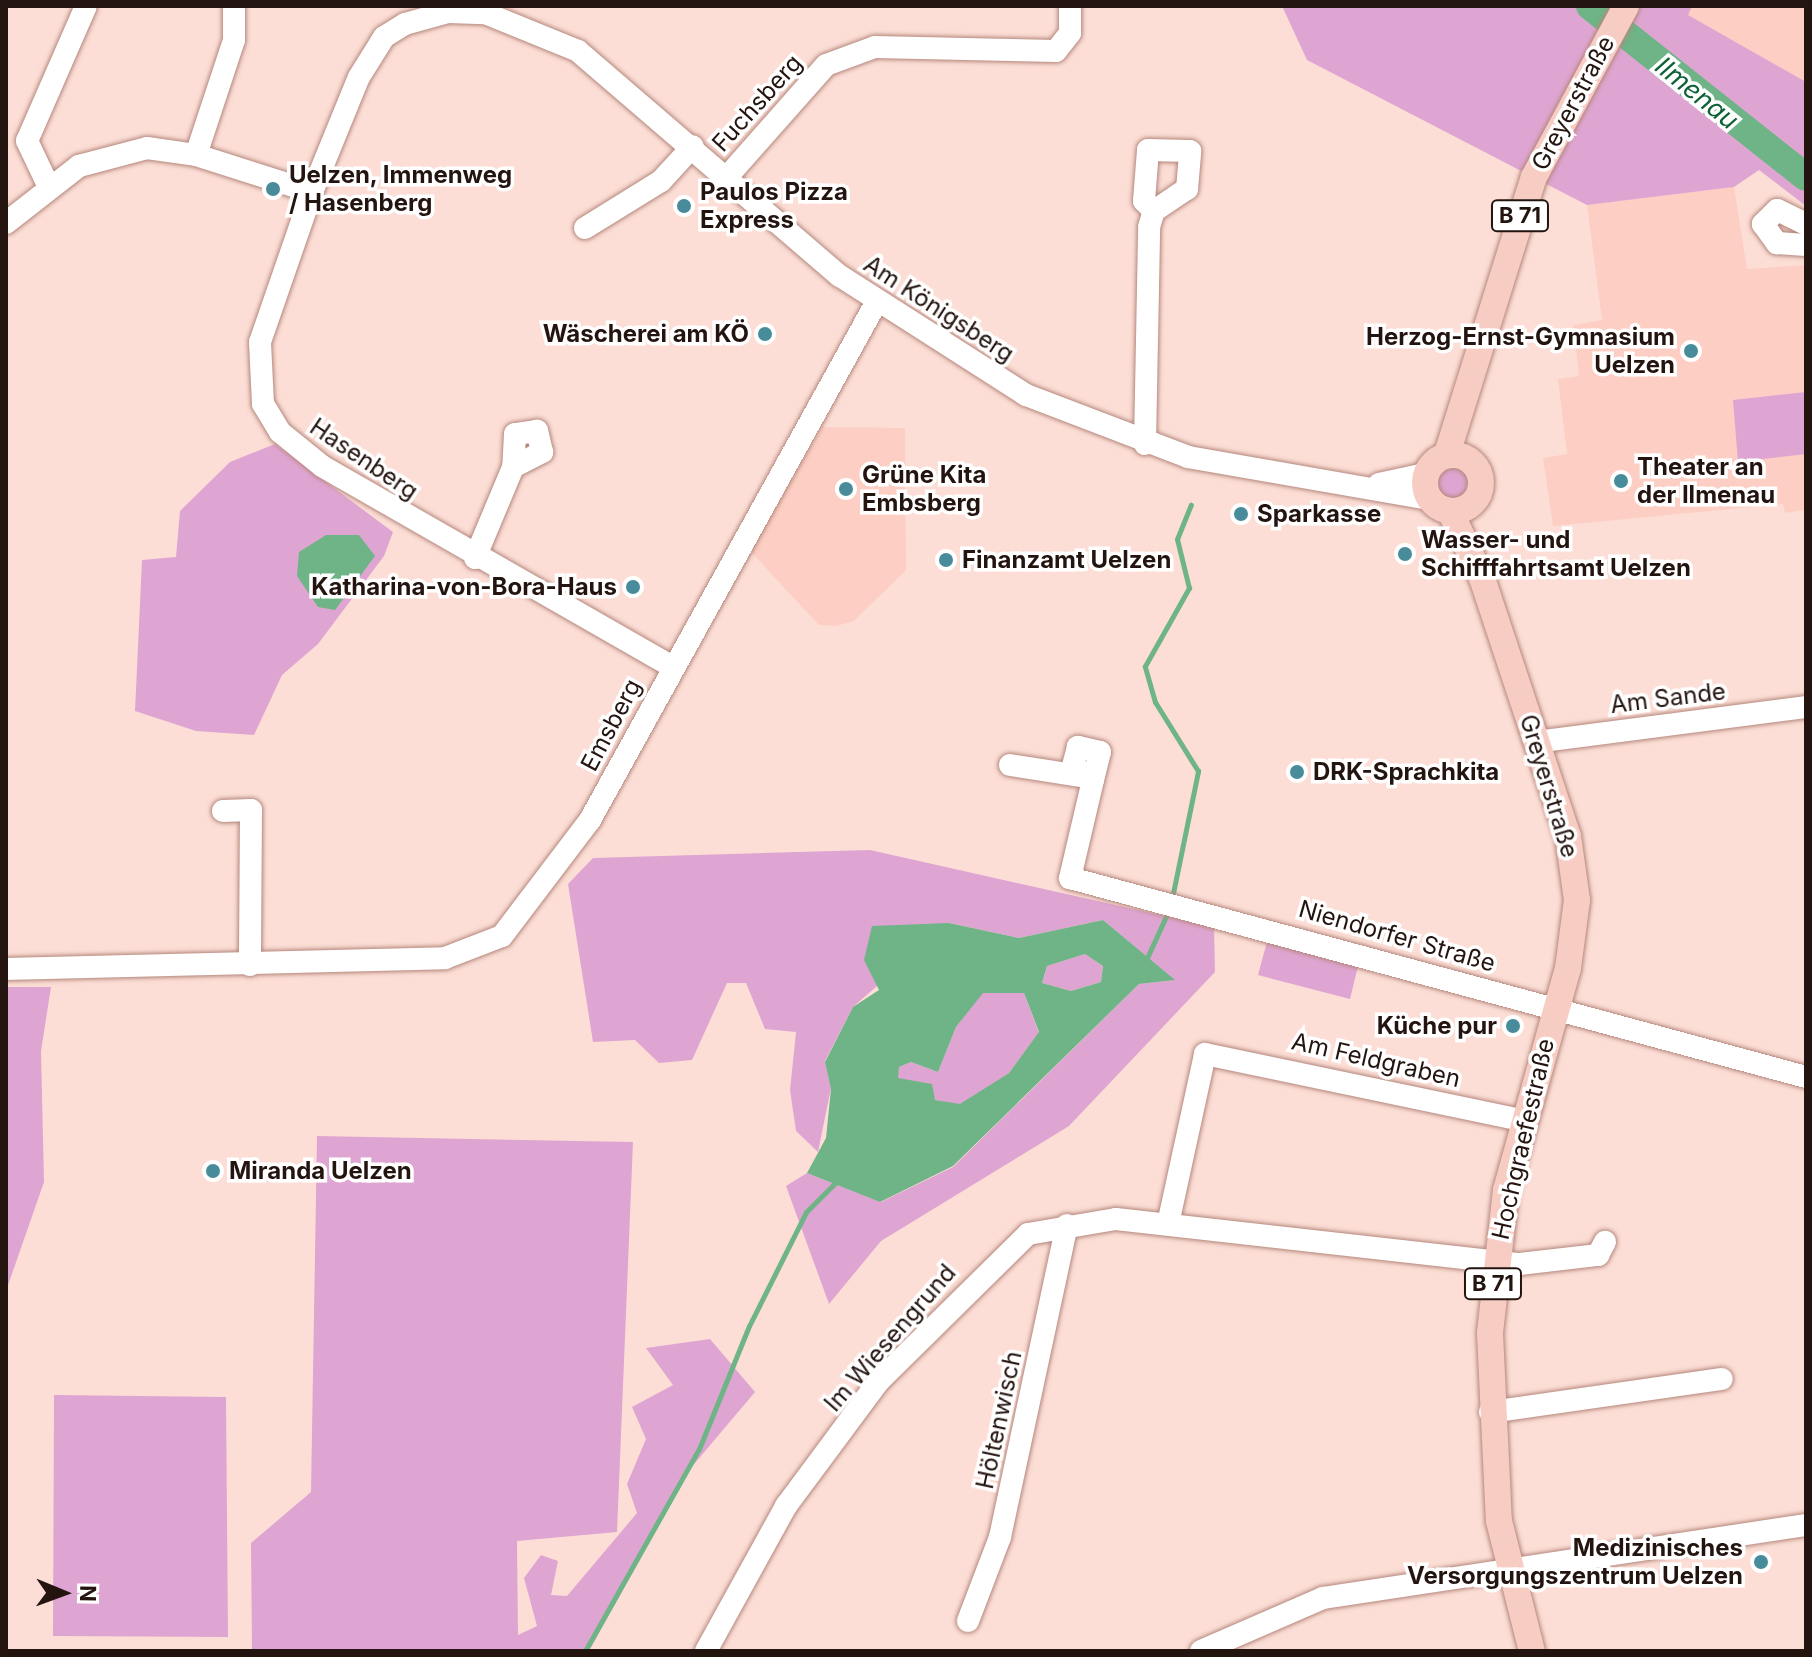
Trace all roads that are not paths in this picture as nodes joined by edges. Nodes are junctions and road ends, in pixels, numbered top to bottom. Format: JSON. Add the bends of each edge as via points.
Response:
{"nodes":[{"id":1,"x":86,"y":6,"type":"edge"},
{"id":2,"x":234,"y":6,"type":"edge"},
{"id":3,"x":1070,"y":6,"type":"edge"},
{"id":4,"x":1626,"y":6,"type":"edge"},
{"id":5,"x":525,"y":15,"type":"edge"},
{"id":6,"x":693,"y":146,"type":"junction"},
{"id":7,"x":196,"y":155,"type":"junction"},
{"id":8,"x":727,"y":177,"type":"junction"},
{"id":9,"x":48,"y":185,"type":"junction"},
{"id":10,"x":312,"y":192,"type":"junction"},
{"id":11,"x":1154,"y":211,"type":"dead end"},
{"id":12,"x":6,"y":223,"type":"edge"},
{"id":13,"x":1806,"y":224,"type":"edge"},
{"id":14,"x":585,"y":228,"type":"dead end"},
{"id":15,"x":1806,"y":245,"type":"edge"},
{"id":16,"x":876,"y":303,"type":"junction"},
{"id":17,"x":1485,"y":340,"type":"junction"},
{"id":18,"x":1145,"y":444,"type":"junction"},
{"id":19,"x":1447,"y":454,"type":"junction"},
{"id":20,"x":1475,"y":465,"type":"junction"},
{"id":21,"x":513,"y":467,"type":"dead end"},
{"id":22,"x":1444,"y":496,"type":"junction"},
{"id":23,"x":475,"y":558,"type":"junction"},
{"id":24,"x":671,"y":666,"type":"junction"},
{"id":25,"x":1806,"y":707,"type":"edge"},
{"id":26,"x":1536,"y":742,"type":"junction"},
{"id":27,"x":1010,"y":765,"type":"dead end"},
{"id":28,"x":223,"y":811,"type":"dead end"},
{"id":29,"x":250,"y":965,"type":"junction"},
{"id":30,"x":6,"y":969,"type":"edge"},
{"id":31,"x":1555,"y":1007,"type":"junction"},
{"id":32,"x":1806,"y":1077,"type":"edge"},
{"id":33,"x":1522,"y":1120,"type":"junction"},
{"id":34,"x":1168,"y":1224,"type":"junction"},
{"id":35,"x":1067,"y":1225,"type":"junction"},
{"id":36,"x":1605,"y":1242,"type":"dead end"},
{"id":37,"x":1495,"y":1263,"type":"junction"},
{"id":38,"x":1722,"y":1379,"type":"dead end"},
{"id":39,"x":1490,"y":1412,"type":"junction"},
{"id":40,"x":1806,"y":1525,"type":"edge"},
{"id":41,"x":1508,"y":1566,"type":"junction"},
{"id":42,"x":968,"y":1621,"type":"dead end"},
{"id":43,"x":706,"y":1651,"type":"edge"},
{"id":44,"x":1201,"y":1651,"type":"edge"},
{"id":45,"x":1532,"y":1651,"type":"edge"}],
"edges":[{"from":1,"to":9,"type":"street","via":[[27,141]]},
{"from":2,"to":7,"type":"street","via":[[234,40]]},
{"from":3,"to":8,"type":"street","name":"Fuchsberg","via":[[1070,33],[1056,51],[875,47],[826,65]]},
{"from":4,"to":17,"type":"main road","name":"Greyerstraße","number":"B 71","via":[[1573,99],[1514,231]]},
{"from":5,"to":6,"type":"street","name":"Am Königsberg","via":[[604,67]]},
{"from":5,"to":10,"type":"street","name":"Am Königsberg","via":[[448,12],[384,37],[353,89]]},
{"from":6,"to":8,"type":"street","name":"Am Königsberg"},
{"from":6,"to":14,"type":"street","via":[[661,181]]},
{"from":7,"to":9,"type":"street","via":[[147,148],[114,153]]},
{"from":7,"to":10,"type":"street"},
{"from":8,"to":16,"type":"street","name":"Am Königsberg"},
{"from":9,"to":12,"type":"street"},
{"from":10,"to":23,"type":"street","name":"Hasenberg","via":[[260,342],[263,404],[280,432],[322,466]]},
{"from":11,"to":18,"type":"street"},
{"from":13,"to":15,"type":"street","via":[[1785,210],[1763,224],[1777,243]]},
{"from":16,"to":18,"type":"street","name":"Am Königsberg","via":[[1026,395]]},
{"from":16,"to":24,"type":"street","name":"Emsberg"},
{"from":17,"to":19,"type":"main road","name":"Greyerstraße","number":"B 71"},
{"from":17,"to":20,"type":"main road","name":"Greyerstraße","number":"B 71"},
{"from":18,"to":22,"type":"street","name":"Am Königsberg","via":[[1276,477]]},
{"from":19,"to":20,"type":"main road"},
{"from":19,"to":22,"type":"main road"},
{"from":20,"to":22,"type":"main road","name":"Greyerstraße","via":[[1481,483]]},
{"from":21,"to":23,"type":"street"},
{"from":22,"to":26,"type":"main road","name":"Greyerstraße","number":"B 71","via":[[1495,614]]},
{"from":23,"to":24,"type":"street","name":"Hasenberg"},
{"from":24,"to":29,"type":"street","name":"Emsberg","via":[[564,864],[502,936],[445,958]]},
{"from":25,"to":26,"type":"street","name":"Am Sande"},
{"from":26,"to":31,"type":"main road","name":"Greyerstraße","number":"B 71","via":[[1568,836],[1577,900]]},
{"from":27,"to":31,"type":"street","name":"Niendorfer Straße","via":[[1087,778],[1070,878]]},
{"from":28,"to":29,"type":"street","via":[[251,810]]},
{"from":29,"to":30,"type":"street","name":"Emsberg"},
{"from":31,"to":32,"type":"street","name":"Niendorfer Straße"},
{"from":31,"to":33,"type":"main road","name":"Hochgraefestraße","number":"B 71"},
{"from":33,"to":34,"type":"street","name":"Am Feldgraben","via":[[1219,1052],[1205,1054]]},
{"from":33,"to":37,"type":"main road","name":"Hochgraefestraße","number":"B 71"},
{"from":34,"to":35,"type":"street","name":"Im Wiesengrund","via":[[1116,1219]]},
{"from":34,"to":37,"type":"street","name":"Im Wiesengrund"},
{"from":35,"to":42,"type":"street","name":"Höltenwisch","via":[[1000,1537]]},
{"from":35,"to":43,"type":"street","name":"Im Wiesengrund","via":[[1028,1234],[997,1257],[879,1381],[786,1506]]},
{"from":36,"to":37,"type":"street","name":"Im Wiesengrund","via":[[1598,1255]]},
{"from":37,"to":39,"type":"main road","name":"Hochgraefestraße","number":"B 71"},
{"from":38,"to":39,"type":"street"},
{"from":39,"to":41,"type":"main road","name":"Hochgraefestraße","number":"B 71"},
{"from":40,"to":41,"type":"street"},
{"from":41,"to":44,"type":"street","via":[[1323,1598]]},
{"from":41,"to":45,"type":"main road","name":"Hochgraefestraße","number":"B 71"}]}
